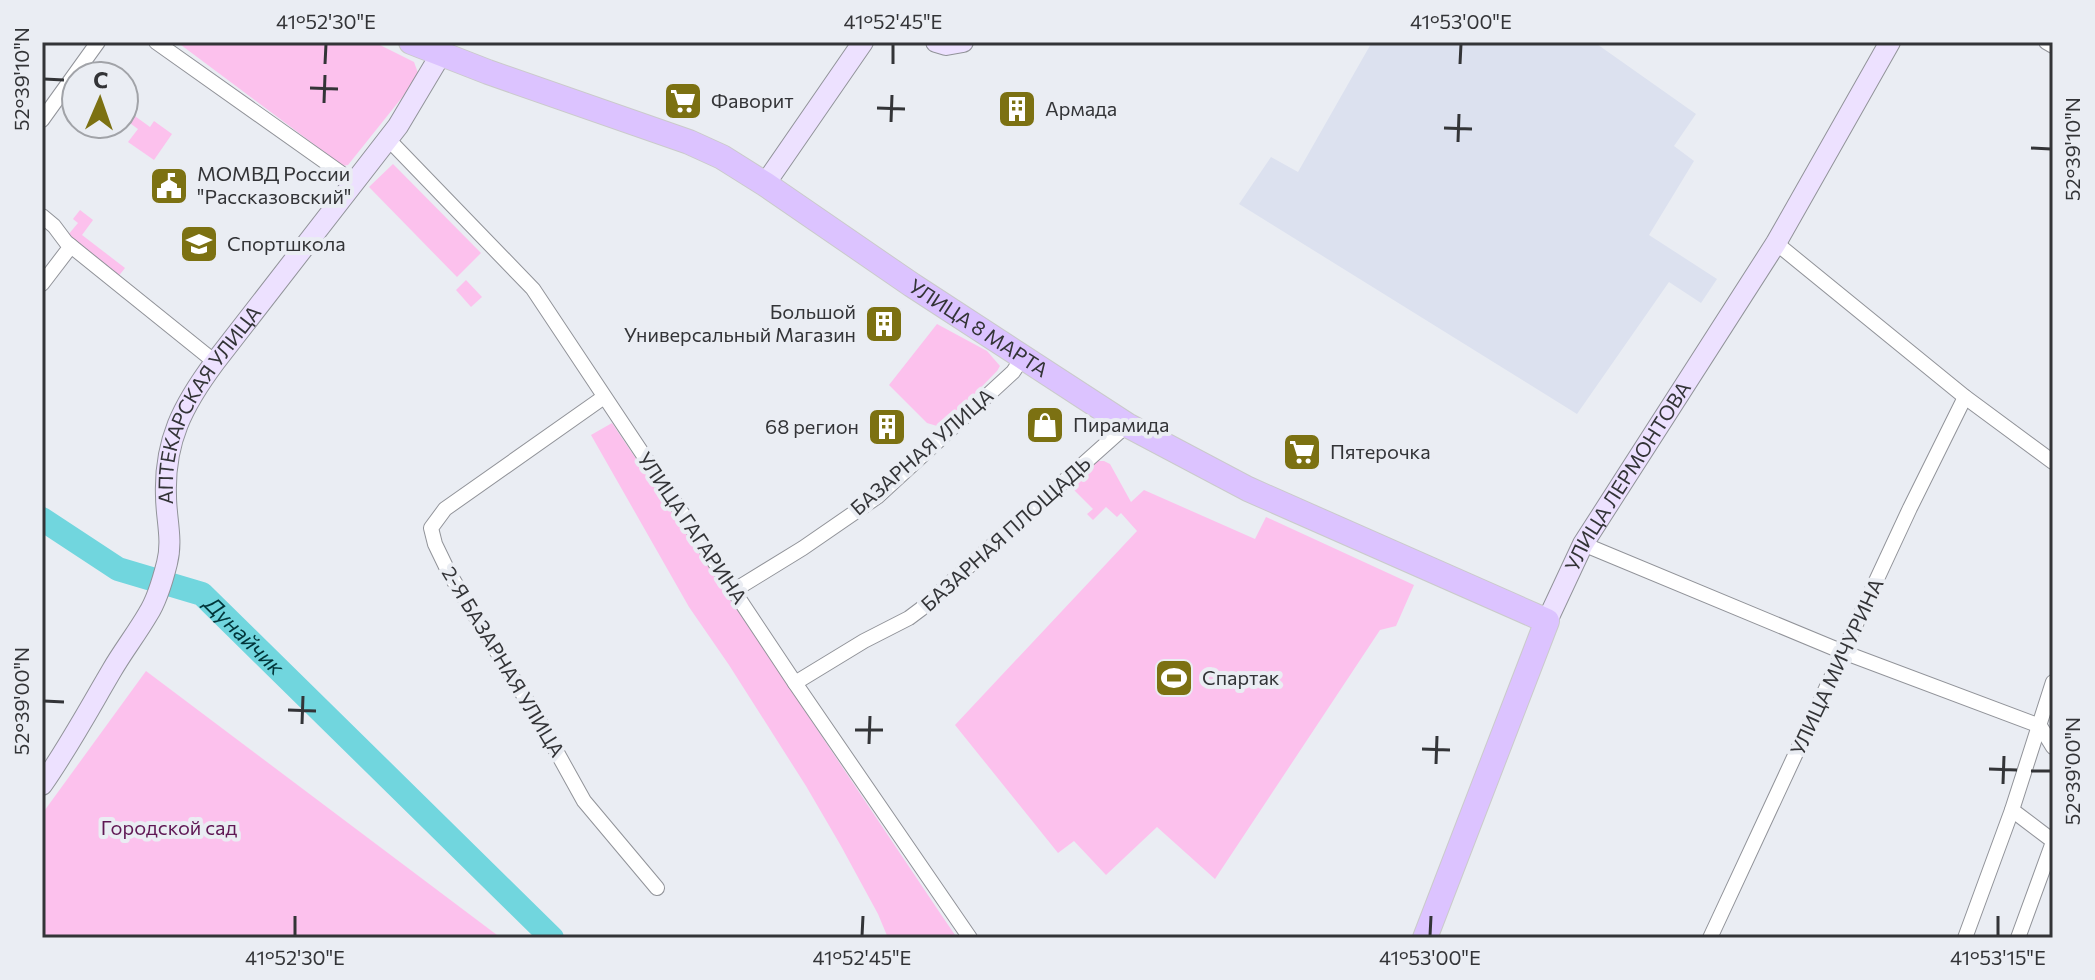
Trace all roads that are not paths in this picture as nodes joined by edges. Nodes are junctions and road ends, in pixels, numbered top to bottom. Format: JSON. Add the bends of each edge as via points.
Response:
{"nodes":[{"id":1,"x":98,"y":42,"type":"edge"},
{"id":2,"x":156,"y":42,"type":"edge"},
{"id":3,"x":411,"y":42,"type":"edge"},
{"id":4,"x":863,"y":42,"type":"edge"},
{"id":5,"x":963,"y":42,"type":"edge"},
{"id":6,"x":1890,"y":42,"type":"edge"},
{"id":7,"x":2046,"y":42,"type":"edge"},
{"id":8,"x":938,"y":43,"type":"edge"},
{"id":9,"x":2053,"y":46,"type":"edge"},
{"id":10,"x":441,"y":54,"type":"junction"},
{"id":11,"x":42,"y":120,"type":"edge"},
{"id":12,"x":389,"y":140,"type":"junction"},
{"id":13,"x":355,"y":183,"type":"junction"},
{"id":14,"x":765,"y":184,"type":"junction"},
{"id":15,"x":42,"y":216,"type":"edge"},
{"id":16,"x":1776,"y":243,"type":"junction"},
{"id":17,"x":71,"y":246,"type":"junction"},
{"id":18,"x":42,"y":284,"type":"edge"},
{"id":19,"x":1023,"y":357,"type":"junction"},
{"id":20,"x":215,"y":362,"type":"junction"},
{"id":21,"x":604,"y":397,"type":"junction"},
{"id":22,"x":1965,"y":397,"type":"junction"},
{"id":23,"x":1127,"y":425,"type":"junction"},
{"id":24,"x":2053,"y":462,"type":"edge"},
{"id":25,"x":1583,"y":544,"type":"junction"},
{"id":26,"x":733,"y":591,"type":"junction"},
{"id":27,"x":1547,"y":621,"type":"junction"},
{"id":28,"x":1843,"y":652,"type":"junction"},
{"id":29,"x":2053,"y":682,"type":"edge"},
{"id":30,"x":795,"y":683,"type":"junction"},
{"id":31,"x":2040,"y":726,"type":"junction"},
{"id":32,"x":2053,"y":747,"type":"edge"},
{"id":33,"x":42,"y":785,"type":"edge"},
{"id":34,"x":2012,"y":810,"type":"junction"},
{"id":35,"x":2053,"y":842,"type":"edge"},
{"id":36,"x":2047,"y":882,"type":"edge"},
{"id":37,"x":657,"y":888,"type":"dead end"},
{"id":38,"x":970,"y":938,"type":"edge"},
{"id":39,"x":1425,"y":938,"type":"edge"},
{"id":40,"x":1710,"y":938,"type":"edge"},
{"id":41,"x":1965,"y":938,"type":"edge"},
{"id":42,"x":2018,"y":938,"type":"edge"}],
"edges":[{"from":1,"to":11,"type":"street"},
{"from":2,"to":13,"type":"street"},
{"from":3,"to":10,"type":"main road","name":"УЛИЦА 8 МАРТА"},
{"from":4,"to":14,"type":"street"},
{"from":5,"to":8,"type":"street"},
{"from":6,"to":16,"type":"street","name":"УЛИЦА ЛЕРМОНТОВА"},
{"from":7,"to":9,"type":"street"},
{"from":10,"to":12,"type":"street","name":"АПТЕКАРСКАЯ УЛИЦА"},
{"from":10,"to":14,"type":"main road","name":"УЛИЦА 8 МАРТА","via":[[689,142]]},
{"from":12,"to":13,"type":"street","name":"АПТЕКАРСКАЯ УЛИЦА"},
{"from":12,"to":21,"type":"street","name":"УЛИЦА ГАГАРИНА","via":[[533,289]]},
{"from":13,"to":20,"type":"street","name":"АПТЕКАРСКАЯ УЛИЦА"},
{"from":14,"to":19,"type":"main road","name":"УЛИЦА 8 МАРТА"},
{"from":15,"to":17,"type":"street"},
{"from":16,"to":22,"type":"street"},
{"from":16,"to":25,"type":"street","name":"УЛИЦА ЛЕРМОНТОВА"},
{"from":17,"to":18,"type":"street"},
{"from":17,"to":20,"type":"street"},
{"from":19,"to":23,"type":"main road","name":"УЛИЦА 8 МАРТА"},
{"from":19,"to":26,"type":"street","name":"БАЗАРНАЯ УЛИЦА","via":[[877,497]]},
{"from":20,"to":33,"type":"street","name":"АПТЕКАРСКАЯ УЛИЦА","via":[[181,412],[170,445],[168,559],[150,611]]},
{"from":21,"to":26,"type":"street","name":"УЛИЦА ГАГАРИНА"},
{"from":21,"to":37,"type":"street","name":"2-Я БАЗАРНАЯ УЛИЦА","via":[[445,509],[431,528],[449,573],[584,801]]},
{"from":22,"to":24,"type":"street"},
{"from":22,"to":28,"type":"street","name":"УЛИЦА МИЧУРИНА"},
{"from":23,"to":27,"type":"main road","name":"УЛИЦА 8 МАРТА","via":[[1248,489]]},
{"from":23,"to":30,"type":"street","name":"БАЗАРНАЯ ПЛОЩАДЬ","via":[[930,603]]},
{"from":25,"to":27,"type":"street","name":"УЛИЦА ЛЕРМОНТОВА"},
{"from":25,"to":28,"type":"street"},
{"from":26,"to":30,"type":"street","name":"УЛИЦА ГАГАРИНА"},
{"from":27,"to":39,"type":"main road","name":"УЛИЦА ЛЕРМОНТОВА"},
{"from":28,"to":31,"type":"street"},
{"from":28,"to":40,"type":"street","name":"УЛИЦА МИЧУРИНА"},
{"from":29,"to":31,"type":"street"},
{"from":30,"to":38,"type":"street","name":"УЛИЦА ГАГАРИНА"},
{"from":31,"to":32,"type":"street"},
{"from":31,"to":34,"type":"street"},
{"from":34,"to":35,"type":"street"},
{"from":34,"to":41,"type":"street"},
{"from":35,"to":36,"type":"street"},
{"from":36,"to":42,"type":"street"}]}
